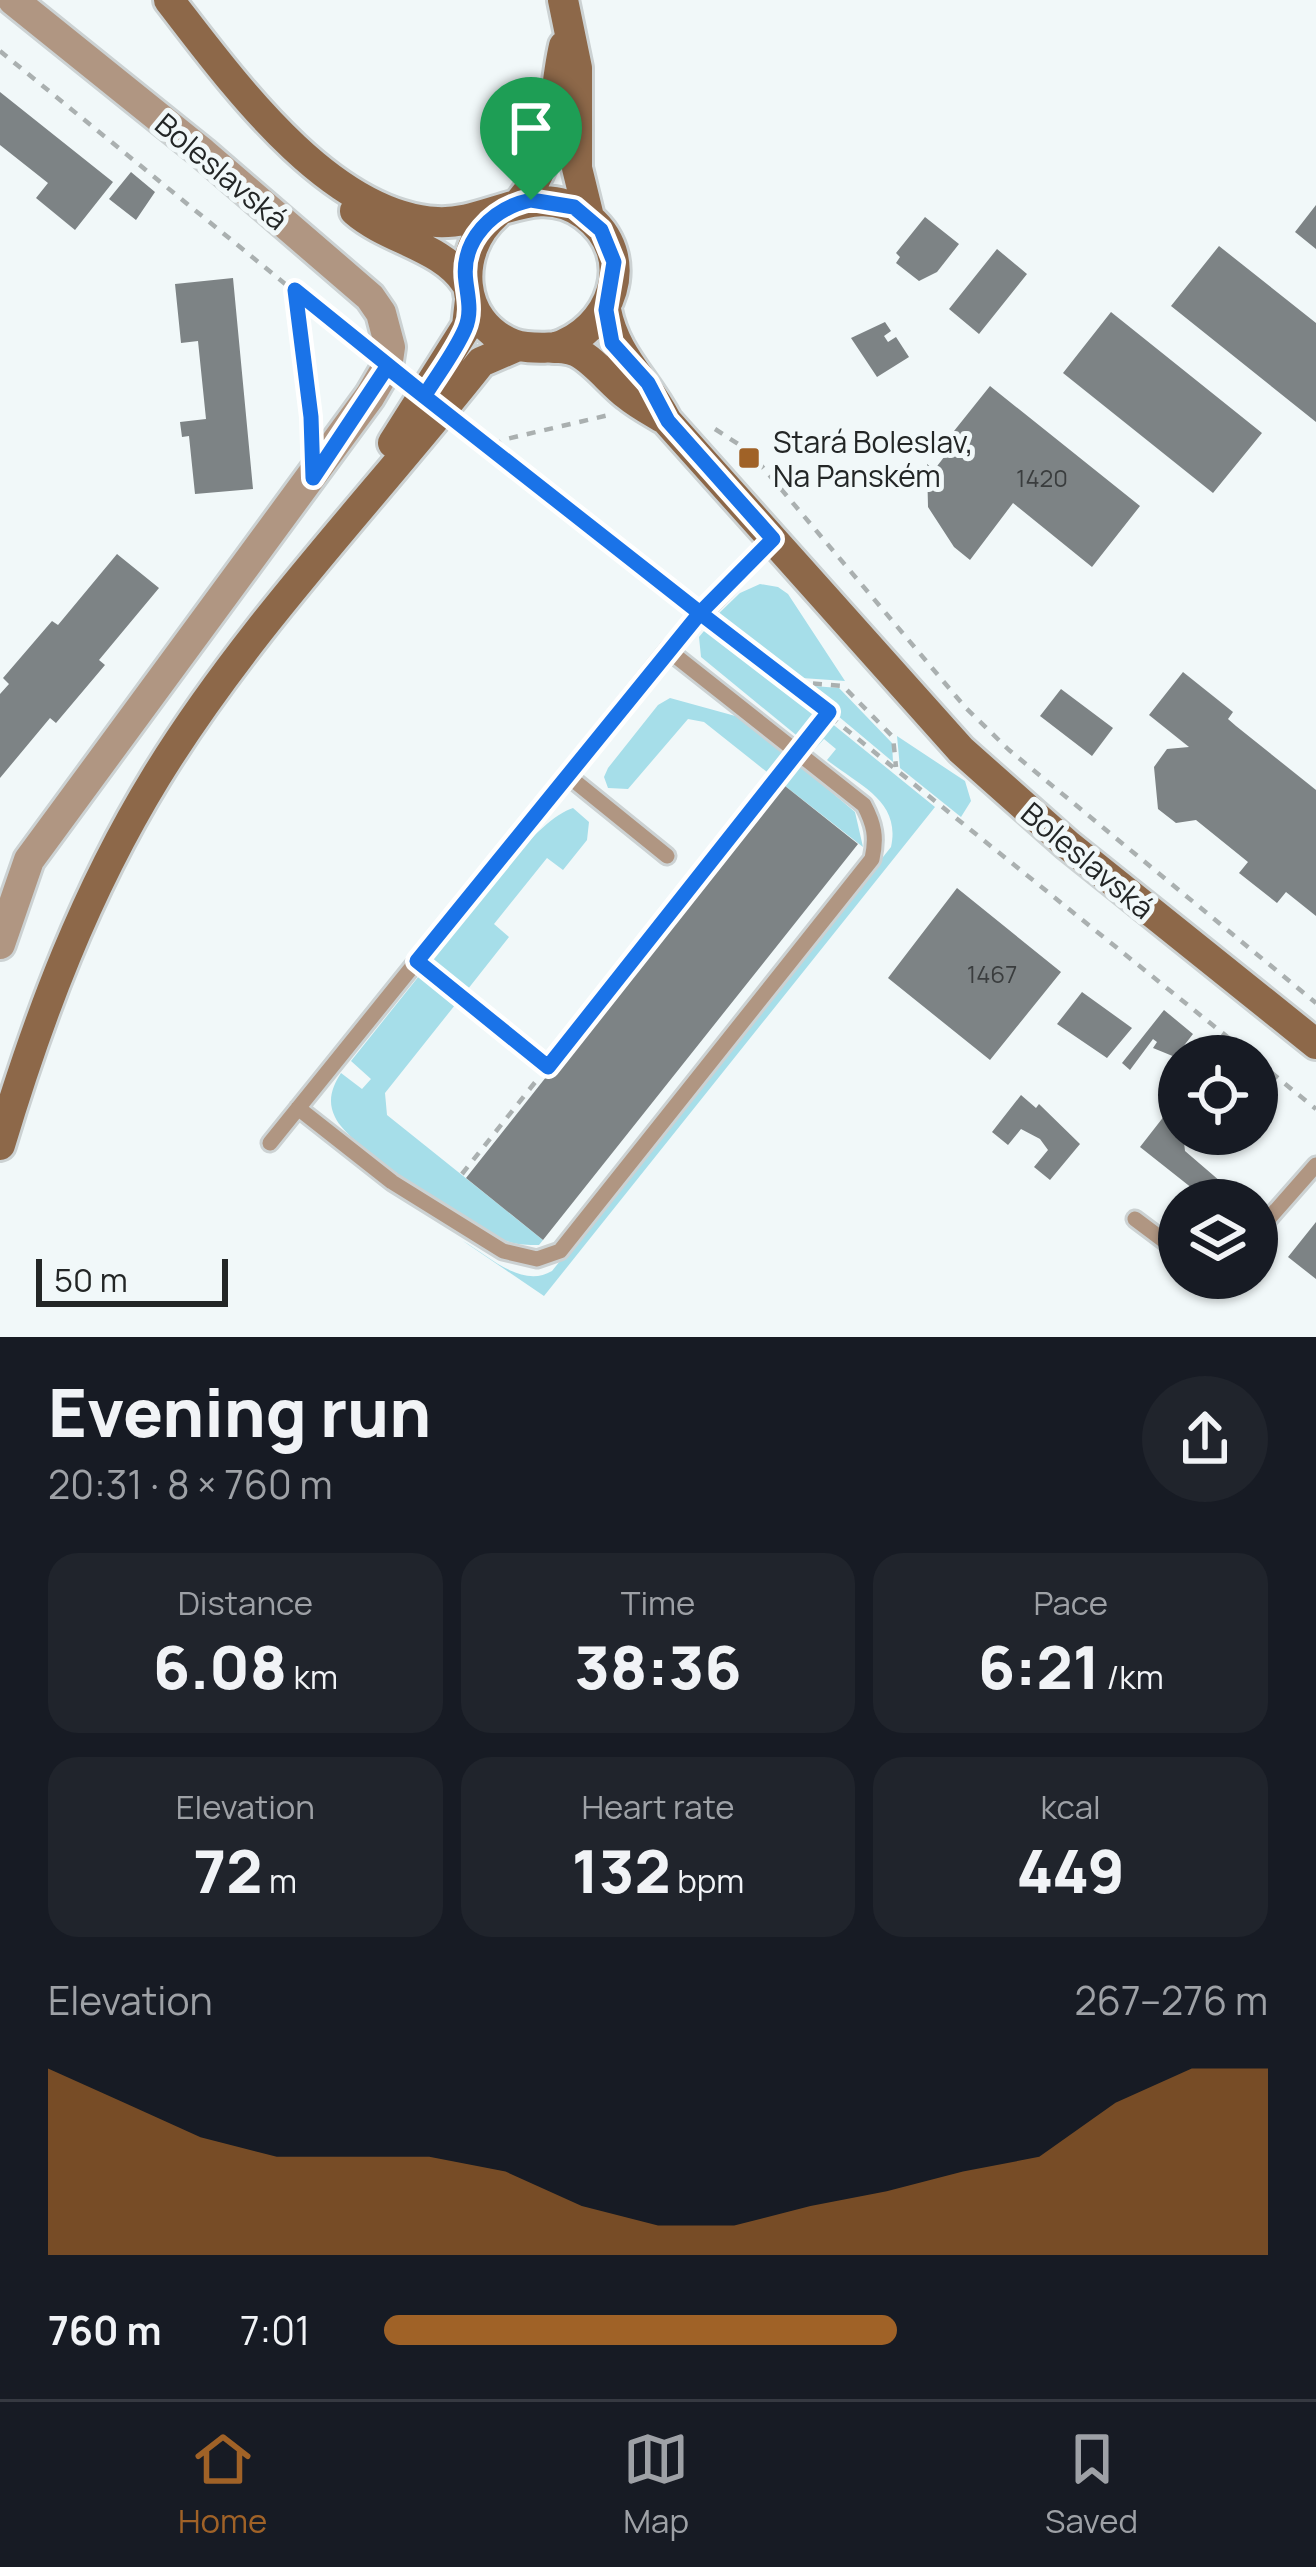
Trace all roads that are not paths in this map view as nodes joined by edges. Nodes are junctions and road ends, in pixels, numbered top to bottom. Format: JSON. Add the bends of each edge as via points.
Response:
{"nodes":[{"id":1,"x":13,"y":0,"type":"edge"},
{"id":2,"x":169,"y":0,"type":"edge"},
{"id":3,"x":562,"y":0,"type":"edge"},
{"id":4,"x":566,"y":34,"type":"junction"},
{"id":5,"x":321,"y":169,"type":"junction"},
{"id":6,"x":507,"y":208,"type":"junction"},
{"id":7,"x":589,"y":217,"type":"junction"},
{"id":8,"x":468,"y":291,"type":"junction"},
{"id":9,"x":606,"y":310,"type":"junction"},
{"id":10,"x":518,"y":346,"type":"junction"},
{"id":11,"x":553,"y":348,"type":"junction"},
{"id":12,"x":668,"y":421,"type":"junction"},
{"id":13,"x":773,"y":539,"type":"junction"},
{"id":14,"x":323,"y":548,"type":"junction"},
{"id":15,"x":668,"y":650,"type":"junction"},
{"id":16,"x":567,"y":775,"type":"junction"},
{"id":17,"x":668,"y":856,"type":"dead end"},
{"id":18,"x":0,"y":944,"type":"edge"},
{"id":19,"x":1316,"y":1044,"type":"edge"},
{"id":20,"x":298,"y":1108,"type":"junction"},
{"id":21,"x":270,"y":1143,"type":"dead end"},
{"id":22,"x":0,"y":1145,"type":"edge"},
{"id":23,"x":1316,"y":1165,"type":"edge"},
{"id":24,"x":1278,"y":1208,"type":"edge"},
{"id":25,"x":1135,"y":1219,"type":"dead end"},
{"id":26,"x":1158,"y":1236,"type":"edge"}],
"edges":[{"from":1,"to":18,"type":"street","name":"Boleslavská","via":[[370,297],[388,332],[387,367],[313,478],[28,860]]},
{"from":2,"to":5,"type":"main road"},
{"from":3,"to":4,"type":"main road"},
{"from":4,"to":6,"type":"main road","via":[[549,149],[537,182]]},
{"from":4,"to":7,"type":"main road","via":[[577,68],[578,168]]},
{"from":5,"to":6,"type":"main road","via":[[360,200],[407,218],[450,222]]},
{"from":5,"to":8,"type":"main road","via":[[359,214],[442,259]]},
{"from":6,"to":7,"type":"main road","via":[[557,201]]},
{"from":6,"to":8,"type":"main road","via":[[472,245]]},
{"from":7,"to":9,"type":"main road","via":[[614,262]]},
{"from":8,"to":10,"type":"main road","via":[[489,328]]},
{"from":8,"to":14,"type":"main road","via":[[467,326]]},
{"from":9,"to":11,"type":"main road","via":[[585,334]]},
{"from":9,"to":12,"type":"main road","via":[[612,343]]},
{"from":10,"to":11,"type":"main road"},
{"from":10,"to":14,"type":"main road","via":[[481,362]]},
{"from":11,"to":12,"type":"main road","via":[[578,352]]},
{"from":12,"to":13,"type":"main road","name":"Boleslavská"},
{"from":13,"to":15,"type":"lane"},
{"from":13,"to":19,"type":"main road","name":"Boleslavská","via":[[961,750]]},
{"from":14,"to":22,"type":"main road","via":[[214,692],[131,820],[66,950]]},
{"from":15,"to":16,"type":"lane"},
{"from":15,"to":20,"type":"lane","via":[[863,805],[876,842],[872,859],[560,1251],[537,1259],[503,1252],[392,1182]]},
{"from":16,"to":17,"type":"lane"},
{"from":16,"to":20,"type":"lane"},
{"from":20,"to":21,"type":"lane"},
{"from":23,"to":24,"type":"lane"},
{"from":25,"to":26,"type":"lane"}]}
